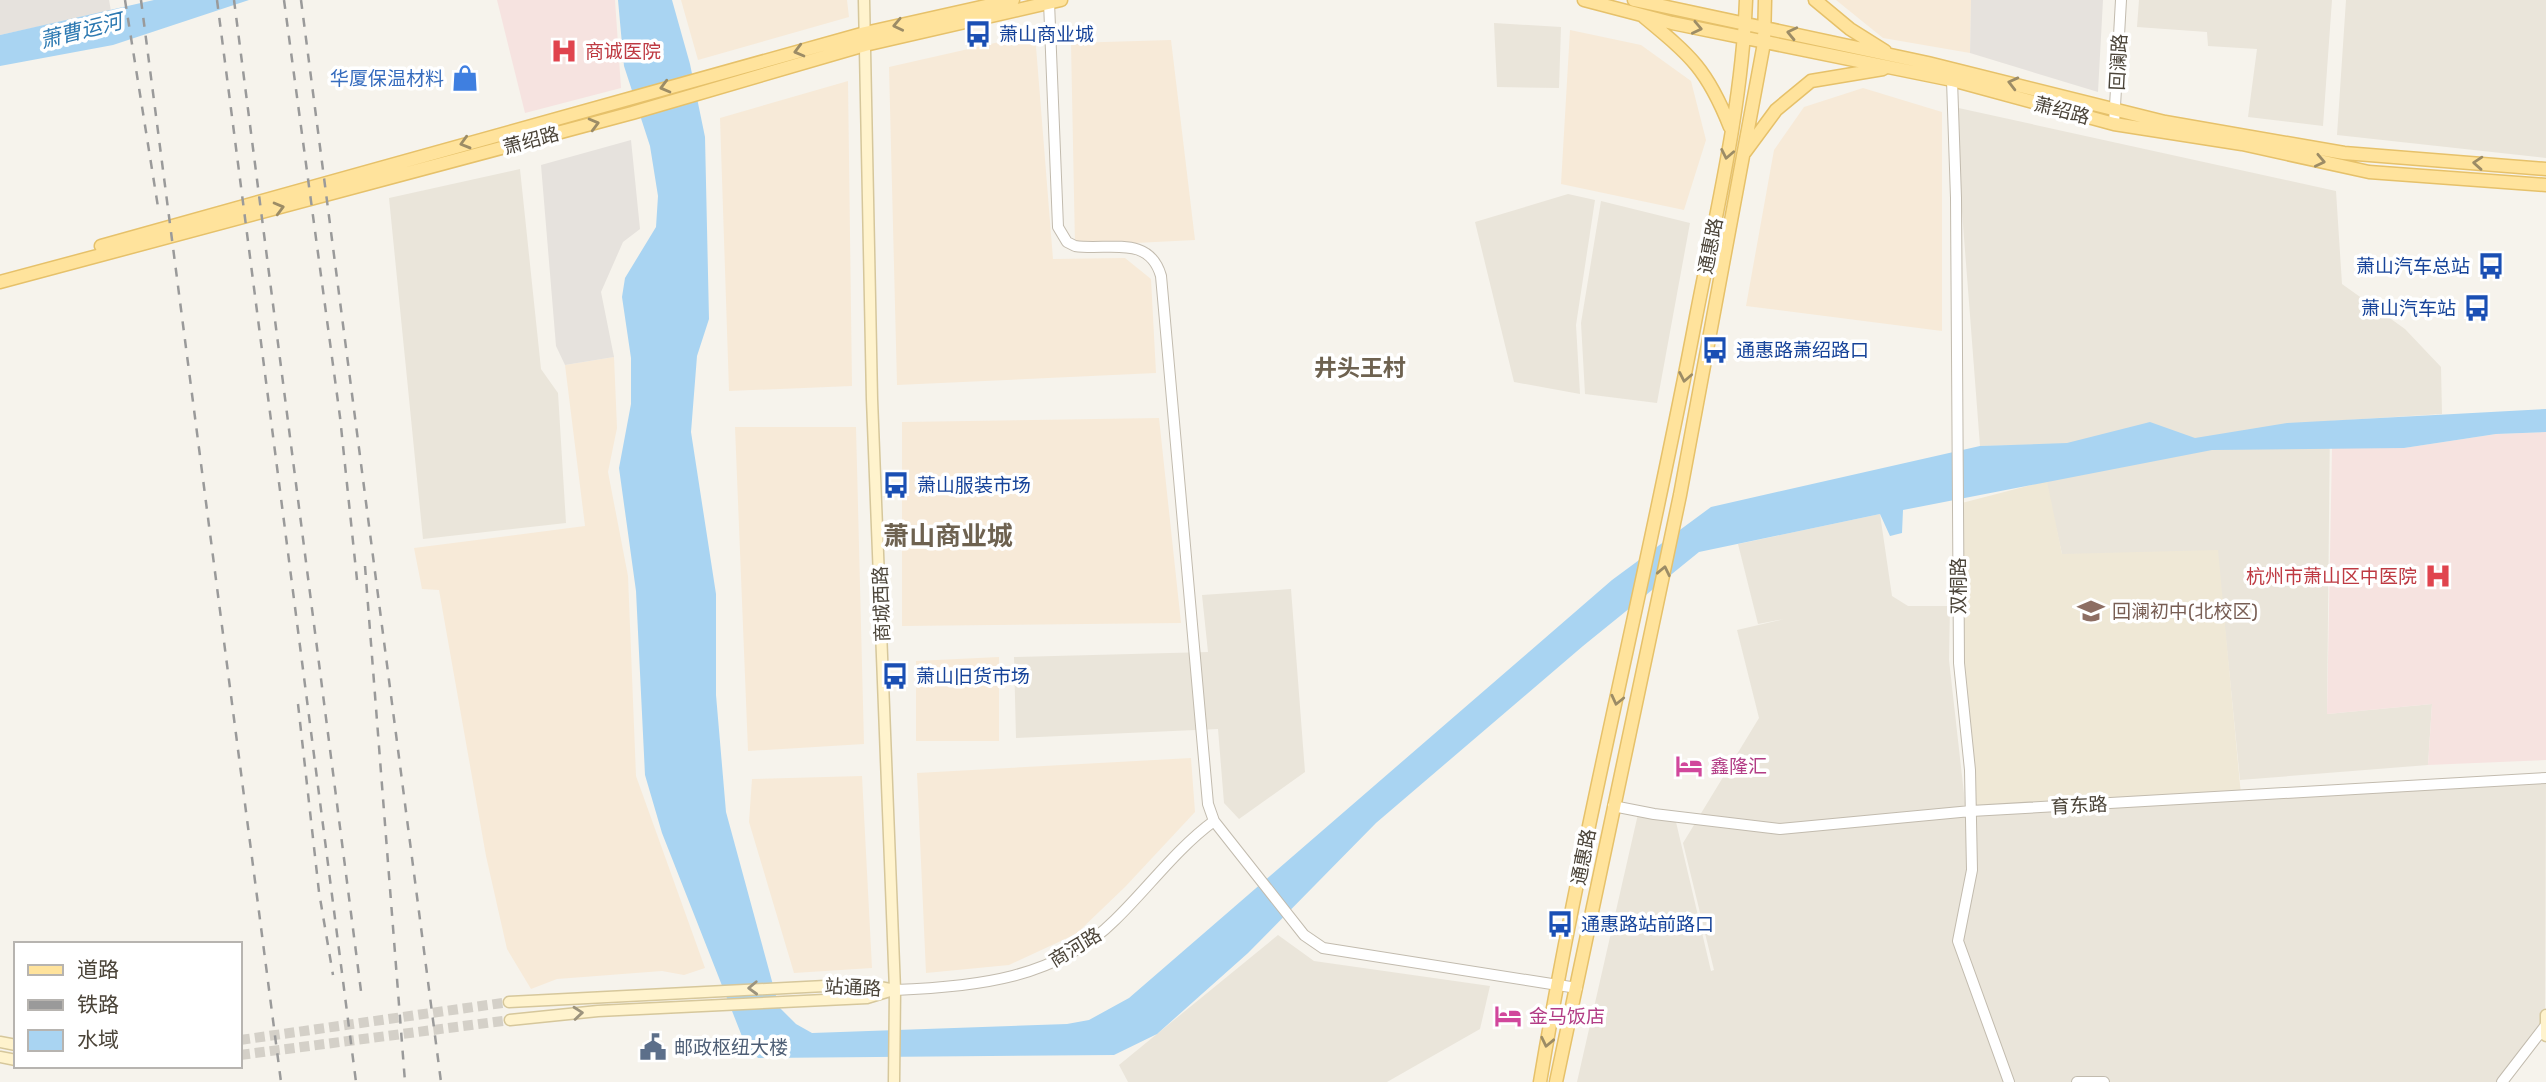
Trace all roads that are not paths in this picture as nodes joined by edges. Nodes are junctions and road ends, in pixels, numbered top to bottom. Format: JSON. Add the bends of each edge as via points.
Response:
{"nodes":[{"id":1,"x":864,"y":0,"type":"edge"},
{"id":2,"x":1013,"y":0,"type":"edge"},
{"id":3,"x":1584,"y":0,"type":"edge"},
{"id":4,"x":1658,"y":0,"type":"edge"},
{"id":5,"x":1746,"y":0,"type":"edge"},
{"id":6,"x":1765,"y":0,"type":"edge"},
{"id":7,"x":1815,"y":0,"type":"edge"},
{"id":8,"x":2122,"y":0,"type":"edge"},
{"id":9,"x":1055,"y":1,"type":"edge"},
{"id":10,"x":1639,"y":5,"type":"edge"},
{"id":11,"x":1745,"y":22,"type":"junction"},
{"id":12,"x":1765,"y":27,"type":"junction"},
{"id":13,"x":1744,"y":38,"type":"junction"},
{"id":14,"x":865,"y":39,"type":"junction"},
{"id":15,"x":1765,"y":43,"type":"junction"},
{"id":16,"x":1895,"y":62,"type":"junction"},
{"id":17,"x":1952,"y":80,"type":"junction"},
{"id":18,"x":2116,"y":108,"type":"junction"},
{"id":19,"x":2115,"y":124,"type":"junction"},
{"id":20,"x":1731,"y":130,"type":"junction"},
{"id":21,"x":1743,"y":155,"type":"junction"},
{"id":22,"x":2546,"y":169,"type":"edge"},
{"id":23,"x":2546,"y":185,"type":"edge"},
{"id":24,"x":0,"y":274,"type":"edge"},
{"id":25,"x":0,"y":282,"type":"edge"},
{"id":26,"x":2546,"y":778,"type":"edge"},
{"id":27,"x":1613,"y":806,"type":"junction"},
{"id":28,"x":1971,"y":811,"type":"junction"},
{"id":29,"x":1214,"y":821,"type":"junction"},
{"id":30,"x":1559,"y":985,"type":"junction"},
{"id":31,"x":1577,"y":988,"type":"junction"},
{"id":32,"x":895,"y":990,"type":"junction"},
{"id":33,"x":509,"y":1002,"type":"tunnel mouth"},
{"id":34,"x":510,"y":1020,"type":"tunnel mouth"},
{"id":35,"x":2546,"y":1026,"type":"edge"},
{"id":36,"x":894,"y":1082,"type":"edge"},
{"id":37,"x":1540,"y":1082,"type":"edge"},
{"id":38,"x":1556,"y":1082,"type":"edge"},
{"id":39,"x":2009,"y":1082,"type":"edge"},
{"id":40,"x":2077,"y":1082,"type":"edge"},
{"id":41,"x":2104,"y":1082,"type":"edge"},
{"id":42,"x":2502,"y":1082,"type":"edge"}],
"edges":[{"from":1,"to":14,"type":"main road","name":"商城西路"},
{"from":2,"to":14,"type":"main road","one_way":true},
{"from":3,"to":10,"type":"main road","name":"萧绍路"},
{"from":4,"to":10,"type":"main road"},
{"from":5,"to":11,"type":"main road","name":"通惠路"},
{"from":6,"to":12,"type":"main road","name":"通惠路"},
{"from":7,"to":16,"type":"main road"},
{"from":8,"to":18,"type":"street","name":"回澜路"},
{"from":9,"to":14,"type":"main road","name":"萧绍路"},
{"from":9,"to":29,"type":"street","via":[[1058,228],[1075,246],[1142,249],[1152,256],[1161,276],[1208,804]]},
{"from":10,"to":11,"type":"main road"},
{"from":10,"to":13,"type":"main road","name":"萧绍路","one_way":true},
{"from":10,"to":20,"type":"main road","via":[[1691,55],[1714,88]]},
{"from":11,"to":12,"type":"main road"},
{"from":11,"to":13,"type":"main road","name":"通惠路"},
{"from":12,"to":15,"type":"main road","name":"通惠路"},
{"from":16,"to":12,"type":"main road","one_way":true},
{"from":13,"to":15,"type":"main road","name":"萧绍路"},
{"from":13,"to":20,"type":"main road","name":"通惠路"},
{"from":14,"to":24,"type":"main road","one_way":true,"via":[[625,98]]},
{"from":25,"to":14,"type":"main road","name":"萧绍路","one_way":true,"via":[[710,92]]},
{"from":14,"to":32,"type":"main road","name":"商城西路","via":[[872,399]]},
{"from":15,"to":16,"type":"main road","name":"萧绍路"},
{"from":15,"to":21,"type":"main road","name":"通惠路"},
{"from":16,"to":17,"type":"main road","name":"萧绍路"},
{"from":18,"to":16,"type":"main road","one_way":true},
{"from":16,"to":21,"type":"main road","via":[[1811,81],[1776,110]]},
{"from":17,"to":19,"type":"main road","name":"萧绍路"},
{"from":17,"to":28,"type":"street","name":"双桐路","via":[[1959,663]]},
{"from":18,"to":19,"type":"street","name":"回澜路"},
{"from":22,"to":18,"type":"main road","one_way":true,"via":[[2344,153],[2165,122]]},
{"from":19,"to":23,"type":"main road","name":"萧绍路","one_way":true,"via":[[2242,144],[2369,172]]},
{"from":20,"to":30,"type":"main road","name":"通惠路","one_way":true,"via":[[1664,491]]},
{"from":27,"to":21,"type":"main road","name":"通惠路","one_way":true,"via":[[1680,495]]},
{"from":26,"to":28,"type":"street","name":"育东路"},
{"from":27,"to":28,"type":"street","name":"育东路","via":[[1780,829]]},
{"from":27,"to":31,"type":"main road","name":"通惠路"},
{"from":28,"to":39,"type":"street","name":"双桐路","via":[[1972,870],[1958,941]]},
{"from":29,"to":30,"type":"street","via":[[1304,935],[1323,948]]},
{"from":29,"to":32,"type":"street","name":"商河路","via":[[1189,840],[1113,922],[1065,957],[1010,979]]},
{"from":30,"to":31,"type":"street"},
{"from":30,"to":37,"type":"main road","name":"通惠路","one_way":true},
{"from":31,"to":38,"type":"main road","name":"通惠路"},
{"from":32,"to":33,"type":"main road","name":"站通路","one_way":true,"via":[[864,984],[788,986]]},
{"from":34,"to":32,"type":"main road","name":"站通路","one_way":true,"via":[[867,998]]},
{"from":32,"to":36,"type":"main road","name":"商城西路"},
{"from":35,"to":42,"type":"street"},
{"from":40,"to":41,"type":"street"}]}
